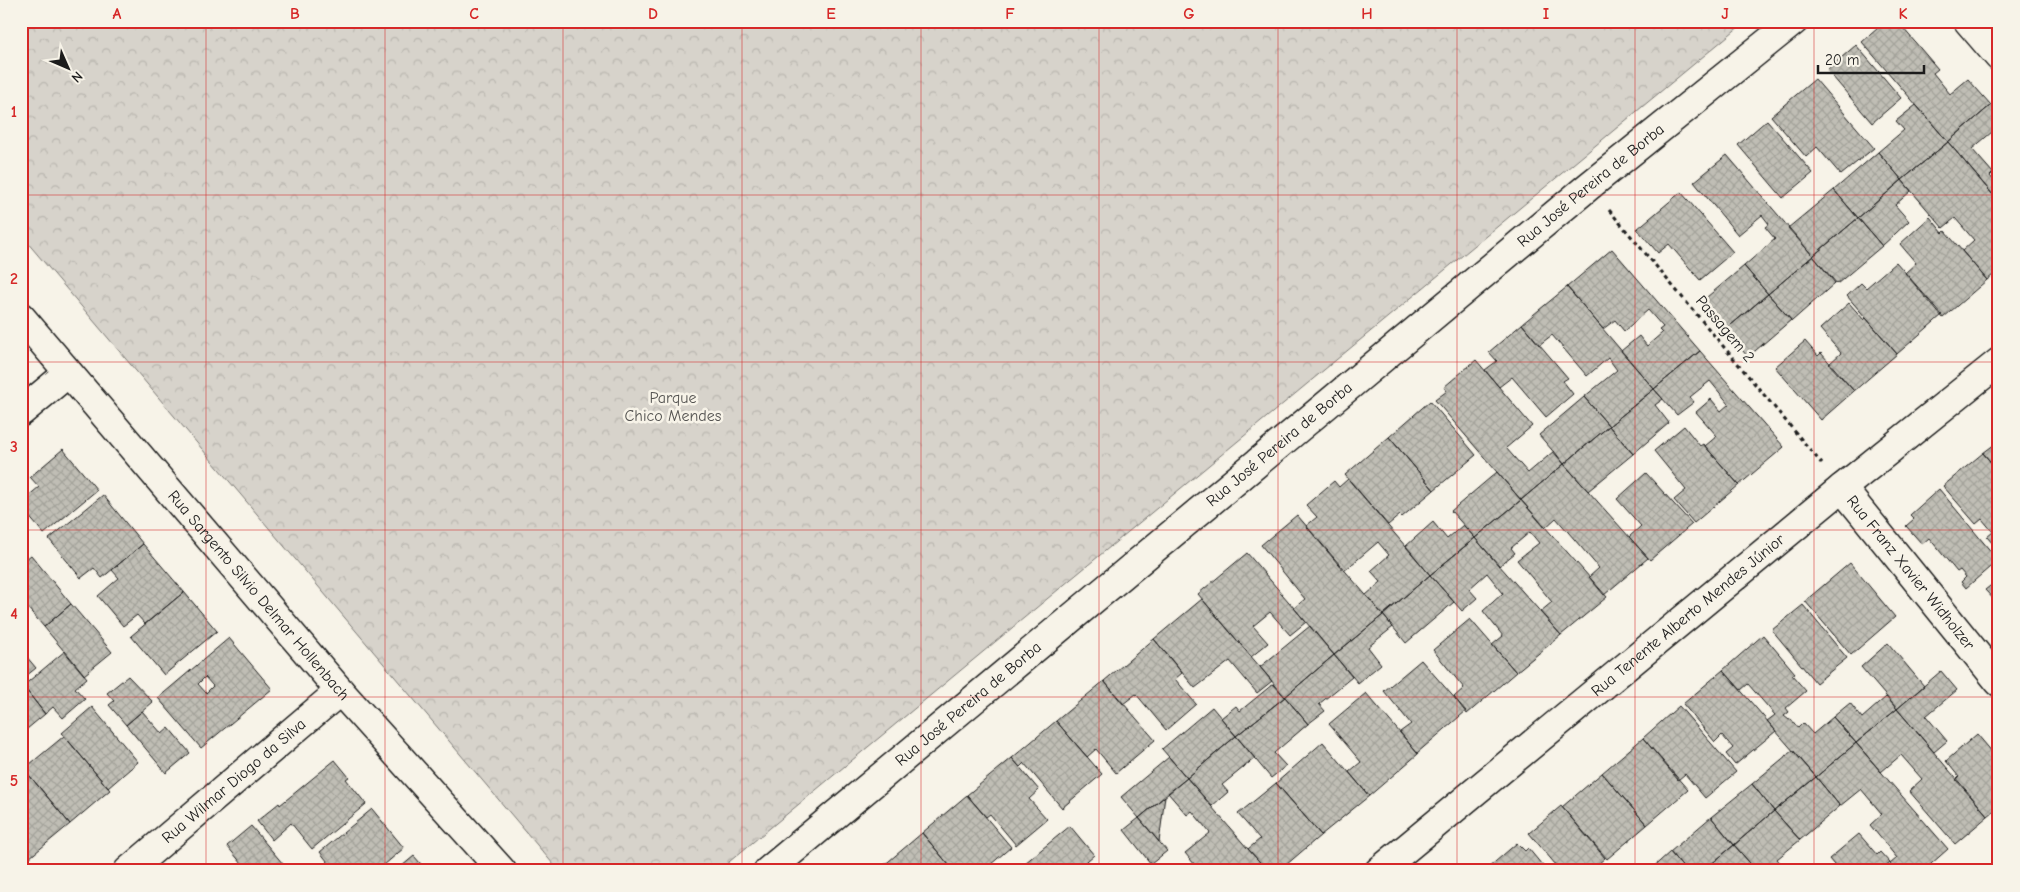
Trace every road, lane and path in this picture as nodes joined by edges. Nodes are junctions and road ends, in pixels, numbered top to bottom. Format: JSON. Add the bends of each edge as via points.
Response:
{"nodes":[{"id":1,"x":1794,"y":21,"type":"edge"},
{"id":2,"x":1968,"y":21,"type":"edge"},
{"id":3,"x":1999,"y":57,"type":"edge"},
{"id":4,"x":1589,"y":186,"type":"junction"},
{"id":5,"x":21,"y":317,"type":"edge"},
{"id":6,"x":1999,"y":362,"type":"edge"},
{"id":7,"x":68,"y":373,"type":"junction"},
{"id":8,"x":21,"y":412,"type":"edge"},
{"id":9,"x":1842,"y":488,"type":"junction"},
{"id":10,"x":1999,"y":682,"type":"edge"},
{"id":11,"x":340,"y":691,"type":"junction"},
{"id":12,"x":128,"y":871,"type":"edge"},
{"id":13,"x":502,"y":871,"type":"edge"},
{"id":14,"x":768,"y":871,"type":"edge"},
{"id":15,"x":1379,"y":871,"type":"edge"}],
"edges":[{"from":1,"to":4,"type":"street","name":"Rua José Pereira de Borba"},
{"from":2,"to":3,"type":"street"},
{"from":4,"to":9,"type":"path","name":"Passagem 2"},
{"from":4,"to":14,"type":"street","name":"Rua José Pereira de Borba"},
{"from":5,"to":7,"type":"street","name":"Rua Sargento Silvio Delmar Hollenbach"},
{"from":6,"to":9,"type":"street","name":"Rua Tenente Alberto Mendes Júnior"},
{"from":7,"to":8,"type":"street"},
{"from":7,"to":11,"type":"street","name":"Rua Sargento Silvio Delmar Hollenbach"},
{"from":9,"to":10,"type":"street","name":"Rua Franz Xavier Widholzer"},
{"from":9,"to":15,"type":"street","name":"Rua Tenente Alberto Mendes Júnior"},
{"from":11,"to":12,"type":"street","name":"Rua Wilmar Diogo da Silva"},
{"from":11,"to":13,"type":"street","name":"Rua Sargento Silvio Delmar Hollenbach"}]}
